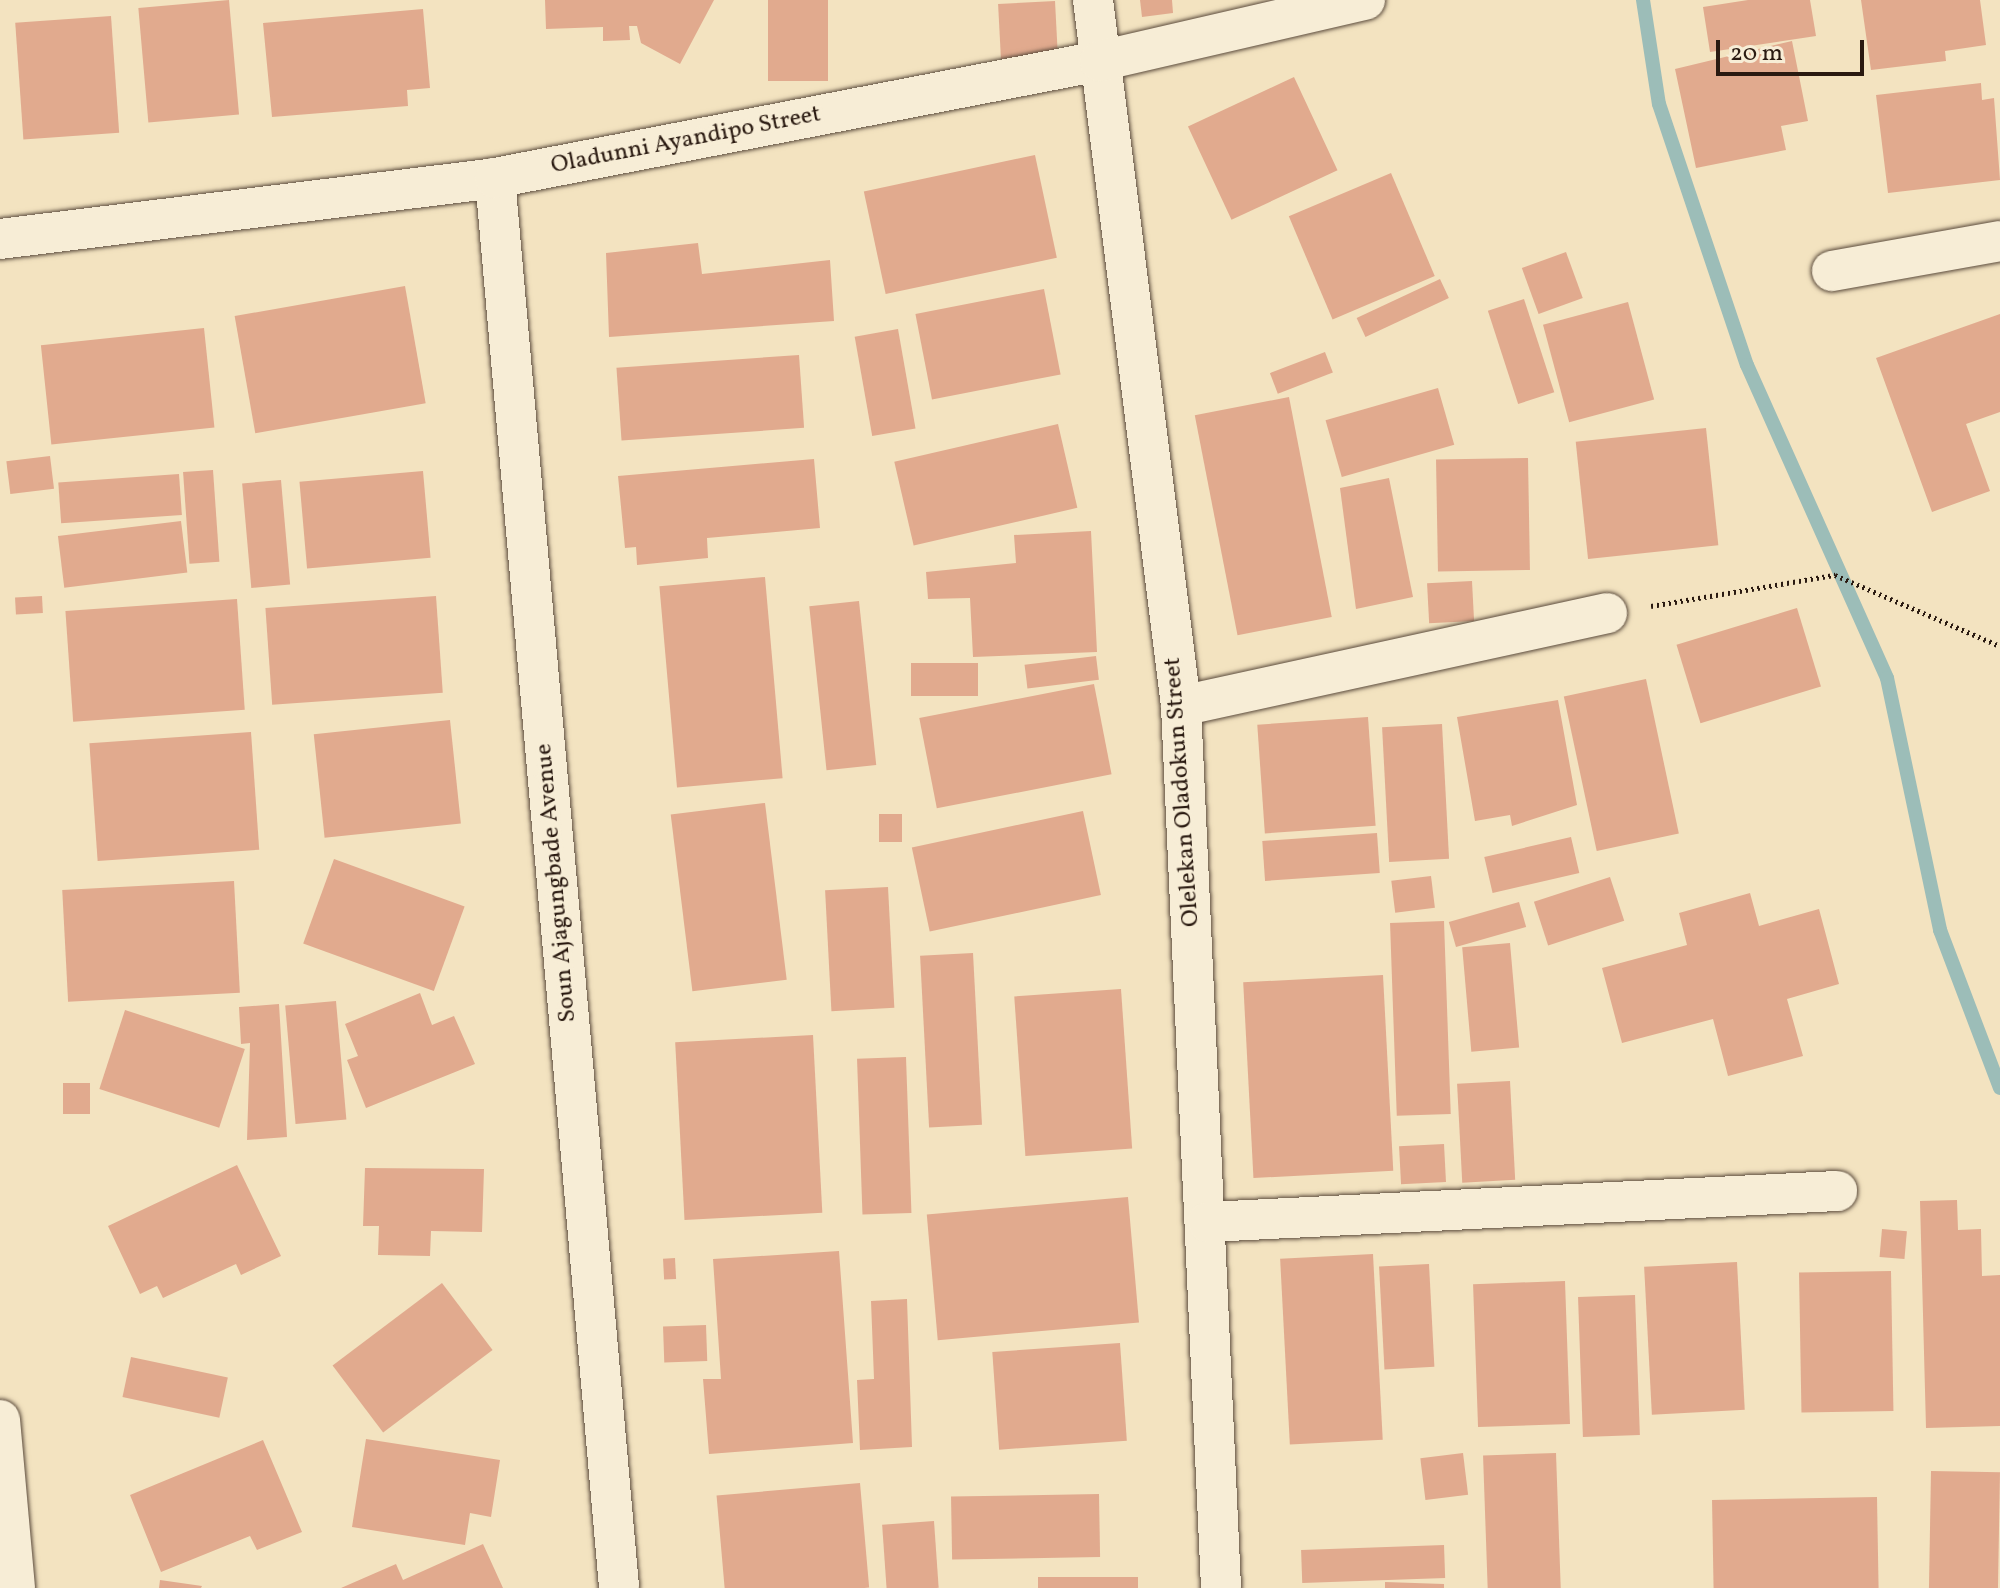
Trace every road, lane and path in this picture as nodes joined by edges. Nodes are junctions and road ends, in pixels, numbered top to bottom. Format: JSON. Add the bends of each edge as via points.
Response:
{"nodes":[{"id":1,"x":1093,"y":0,"type":"edge"},
{"id":2,"x":1365,"y":0,"type":"edge"},
{"id":3,"x":1100,"y":61,"type":"junction"},
{"id":4,"x":495,"y":178,"type":"junction"},
{"id":5,"x":0,"y":239,"type":"edge"},
{"id":6,"x":2000,"y":241,"type":"edge"},
{"id":7,"x":1832,"y":271,"type":"dead end"},
{"id":8,"x":1607,"y":613,"type":"joint"},
{"id":9,"x":2000,"y":646,"type":"edge"},
{"id":10,"x":1181,"y":706,"type":"junction"},
{"id":11,"x":1837,"y":1191,"type":"dead end"},
{"id":12,"x":1208,"y":1222,"type":"junction"},
{"id":13,"x":0,"y":1420,"type":"edge"},
{"id":14,"x":15,"y":1588,"type":"edge"},
{"id":15,"x":619,"y":1588,"type":"edge"},
{"id":16,"x":1221,"y":1588,"type":"edge"}],
"edges":[{"from":1,"to":3,"type":"street","name":"Olelekan Oladokun Street"},
{"from":2,"to":3,"type":"street","name":"Oladunni Ayandipo Street"},
{"from":3,"to":4,"type":"street","name":"Oladunni Ayandipo Street"},
{"from":3,"to":10,"type":"street","name":"Olelekan Oladokun Street"},
{"from":4,"to":5,"type":"street","name":"Oladunni Ayandipo Street"},
{"from":4,"to":15,"type":"street","name":"Soun Ajagungbade Avenue"},
{"from":6,"to":7,"type":"street"},
{"from":8,"to":9,"type":"path","via":[[1835,575]]},
{"from":8,"to":10,"type":"street"},
{"from":10,"to":12,"type":"street","name":"Olelekan Oladokun Street"},
{"from":11,"to":12,"type":"street"},
{"from":12,"to":16,"type":"street","name":"Olelekan Oladokun Street"},
{"from":13,"to":14,"type":"street"}]}
